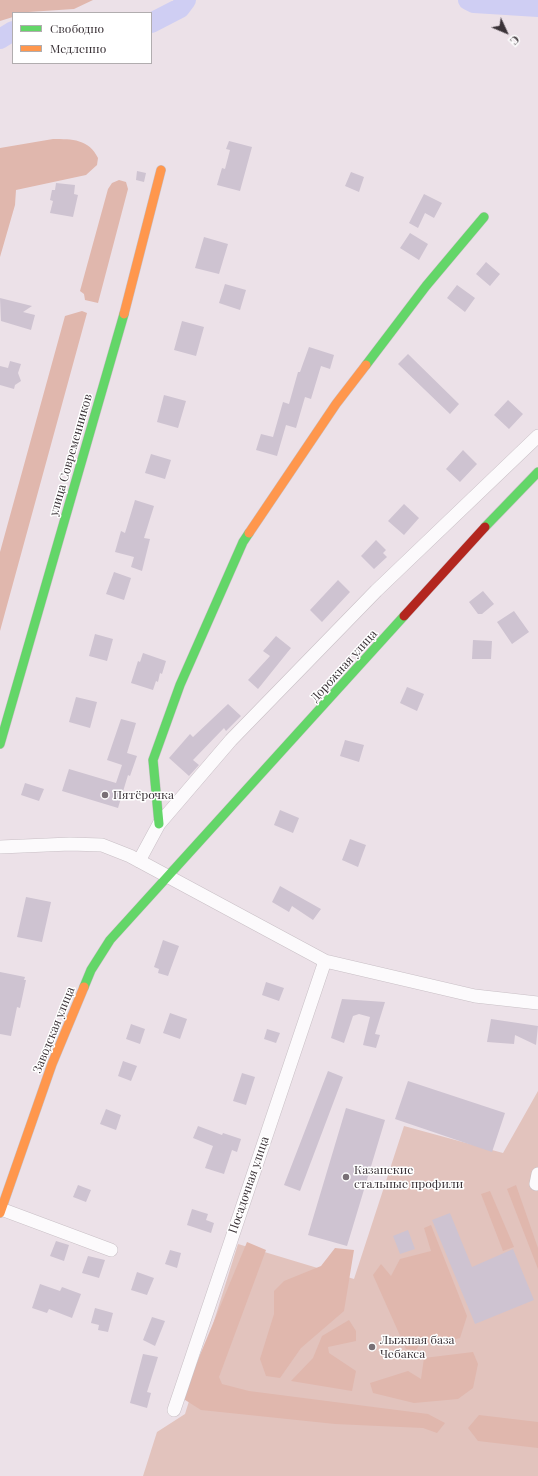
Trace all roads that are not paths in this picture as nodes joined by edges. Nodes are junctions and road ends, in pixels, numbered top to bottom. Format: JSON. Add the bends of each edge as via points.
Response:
{"nodes":[{"id":1,"x":161,"y":170,"type":"dead end"},
{"id":2,"x":484,"y":217,"type":"dead end"},
{"id":3,"x":538,"y":436,"type":"edge"},
{"id":4,"x":538,"y":472,"type":"edge"},
{"id":5,"x":0,"y":744,"type":"edge"},
{"id":6,"x":159,"y":824,"type":"junction"},
{"id":7,"x":0,"y":847,"type":"edge"},
{"id":8,"x":139,"y":861,"type":"junction"},
{"id":9,"x":166,"y":876,"type":"junction"},
{"id":10,"x":325,"y":961,"type":"junction"},
{"id":11,"x":538,"y":1003,"type":"edge"},
{"id":12,"x":1,"y":1211,"type":"edge"},
{"id":13,"x":111,"y":1250,"type":"dead end"},
{"id":14,"x":174,"y":1410,"type":"dead end"}],
"edges":[{"from":1,"to":5,"type":"street","name":"улица Современников","via":[[125,312]]},
{"from":2,"to":6,"type":"street","via":[[426,286],[336,404],[243,542],[180,684],[153,760]]},
{"from":3,"to":6,"type":"street","via":[[318,650],[231,740]]},
{"from":4,"to":9,"type":"street","name":"Дорожная улица"},
{"from":6,"to":8,"type":"street"},
{"from":7,"to":8,"type":"street","via":[[102,845]]},
{"from":8,"to":9,"type":"street"},
{"from":9,"to":10,"type":"street"},
{"from":9,"to":12,"type":"street","name":"Заводская улица","via":[[110,940],[91,970],[52,1064]]},
{"from":10,"to":11,"type":"street","via":[[475,996]]},
{"from":10,"to":14,"type":"street","name":"Посадочная улица"},
{"from":12,"to":13,"type":"street"}]}
